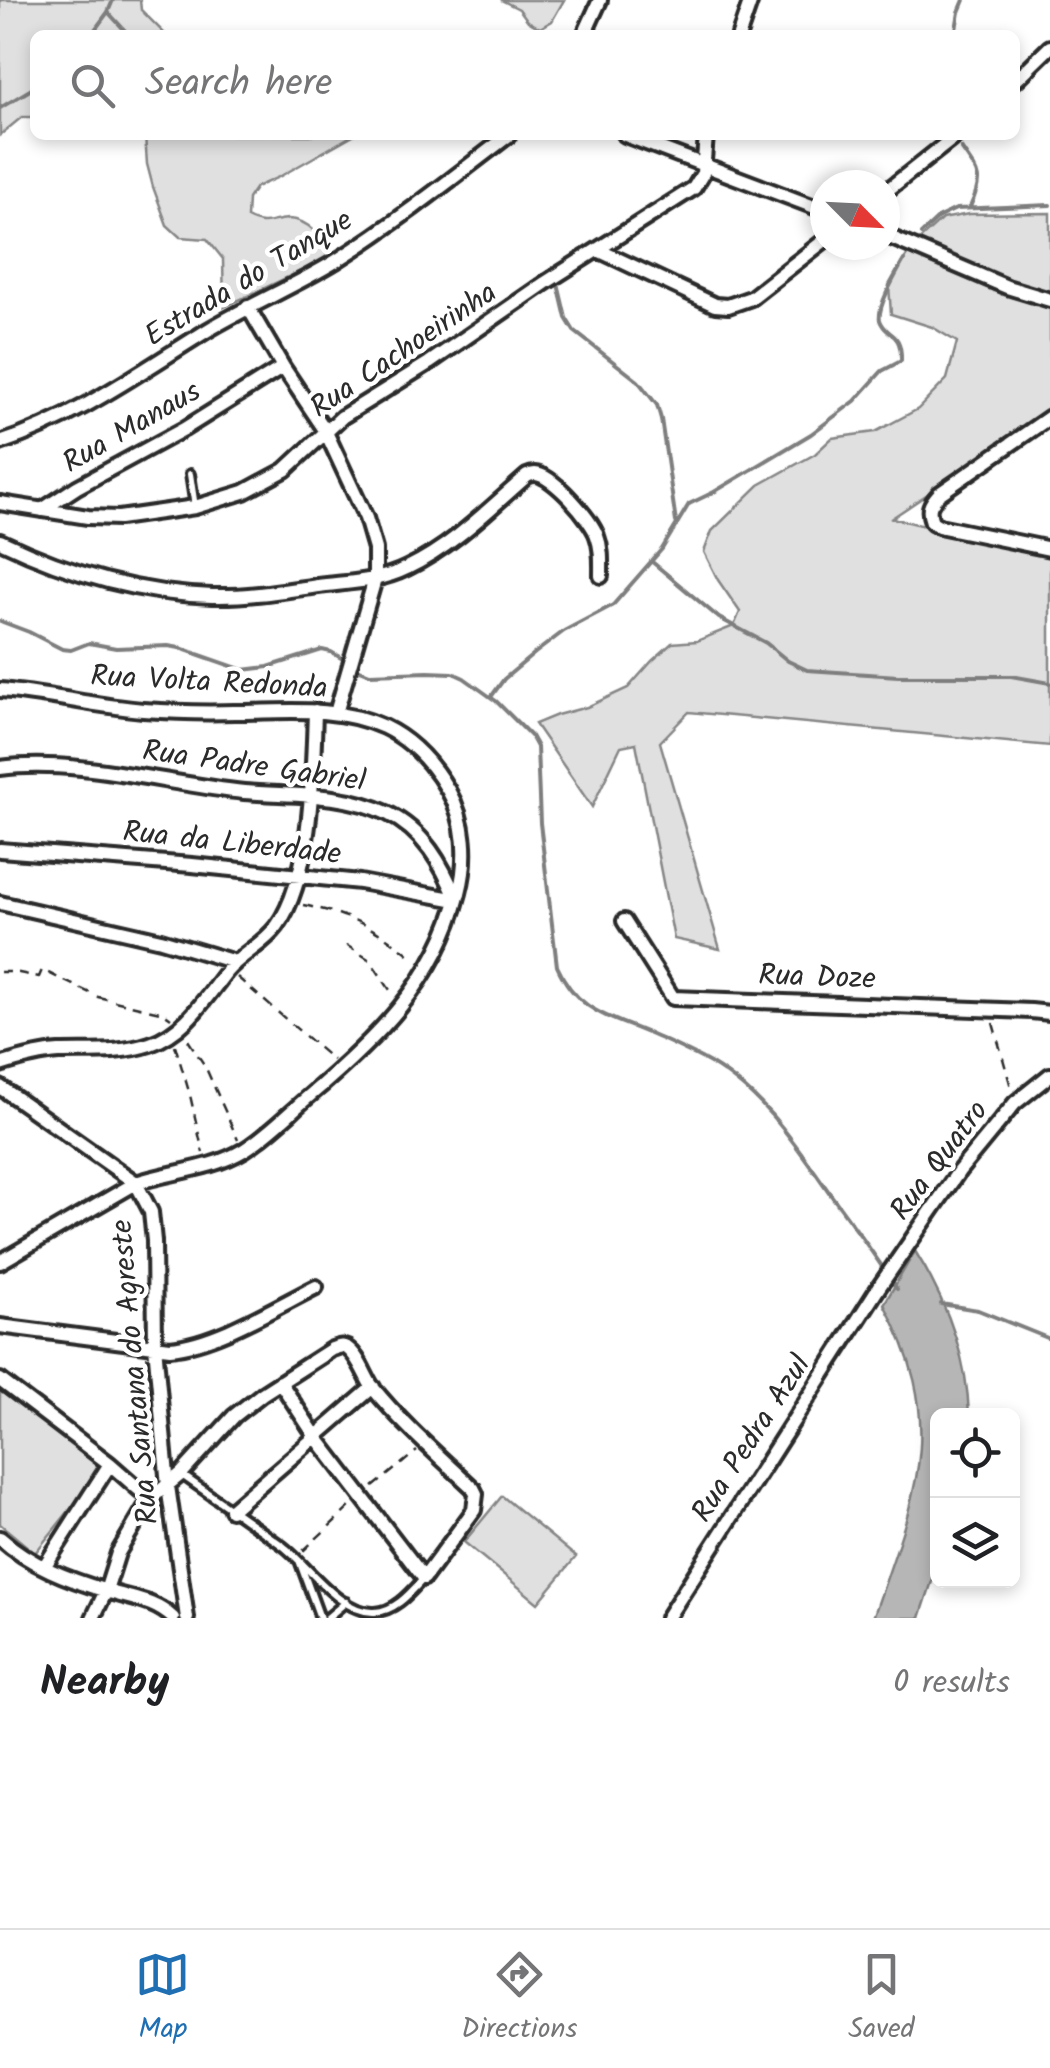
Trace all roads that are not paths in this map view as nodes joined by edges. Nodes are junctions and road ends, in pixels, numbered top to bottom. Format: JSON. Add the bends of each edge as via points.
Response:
{"nodes":[{"id":1,"x":600,"y":0,"type":"edge"},
{"id":2,"x":751,"y":0,"type":"edge"},
{"id":3,"x":586,"y":30,"type":"edge"},
{"id":4,"x":741,"y":30,"type":"edge"},
{"id":5,"x":1050,"y":47,"type":"edge"},
{"id":6,"x":1020,"y":77,"type":"edge"},
{"id":7,"x":503,"y":140,"type":"edge"},
{"id":8,"x":639,"y":140,"type":"edge"},
{"id":9,"x":706,"y":140,"type":"edge"},
{"id":10,"x":951,"y":140,"type":"edge"},
{"id":11,"x":704,"y":164,"type":"junction"},
{"id":12,"x":900,"y":180,"type":"edge"},
{"id":13,"x":810,"y":205,"type":"edge"},
{"id":14,"x":900,"y":241,"type":"edge"},
{"id":15,"x":598,"y":250,"type":"junction"},
{"id":16,"x":810,"y":252,"type":"edge"},
{"id":17,"x":1050,"y":300,"type":"edge"},
{"id":18,"x":248,"y":307,"type":"junction"},
{"id":19,"x":283,"y":367,"type":"junction"},
{"id":20,"x":1046,"y":423,"type":"edge"},
{"id":21,"x":325,"y":430,"type":"junction"},
{"id":22,"x":0,"y":443,"type":"edge"},
{"id":23,"x":190,"y":474,"type":"dead end"},
{"id":24,"x":0,"y":504,"type":"edge"},
{"id":25,"x":195,"y":507,"type":"junction"},
{"id":26,"x":42,"y":510,"type":"junction"},
{"id":27,"x":0,"y":542,"type":"edge"},
{"id":28,"x":1050,"y":549,"type":"edge"},
{"id":29,"x":601,"y":576,"type":"dead end"},
{"id":30,"x":375,"y":580,"type":"junction"},
{"id":31,"x":0,"y":690,"type":"edge"},
{"id":32,"x":315,"y":711,"type":"junction"},
{"id":33,"x":336,"y":713,"type":"junction"},
{"id":34,"x":0,"y":768,"type":"edge"},
{"id":35,"x":311,"y":796,"type":"junction"},
{"id":36,"x":0,"y":850,"type":"edge"},
{"id":37,"x":297,"y":876,"type":"junction"},
{"id":38,"x":457,"y":900,"type":"junction"},
{"id":39,"x":0,"y":903,"type":"edge"},
{"id":40,"x":624,"y":921,"type":"dead end"},
{"id":41,"x":232,"y":966,"type":"junction"},
{"id":42,"x":1050,"y":1013,"type":"edge"},
{"id":43,"x":0,"y":1066,"type":"edge"},
{"id":44,"x":1050,"y":1075,"type":"edge"},
{"id":45,"x":4,"y":1090,"type":"edge"},
{"id":46,"x":0,"y":1110,"type":"edge"},
{"id":47,"x":136,"y":1184,"type":"junction"},
{"id":48,"x":0,"y":1262,"type":"edge"},
{"id":49,"x":316,"y":1287,"type":"dead end"},
{"id":50,"x":880,"y":1287,"type":"joint"},
{"id":51,"x":0,"y":1326,"type":"edge"},
{"id":52,"x":155,"y":1345,"type":"junction"},
{"id":53,"x":0,"y":1380,"type":"edge"},
{"id":54,"x":280,"y":1382,"type":"junction"},
{"id":55,"x":373,"y":1387,"type":"junction"},
{"id":56,"x":316,"y":1437,"type":"junction"},
{"id":57,"x":110,"y":1464,"type":"junction"},
{"id":58,"x":181,"y":1474,"type":"junction"},
{"id":59,"x":168,"y":1486,"type":"junction"},
{"id":60,"x":150,"y":1499,"type":"junction"},
{"id":61,"x":231,"y":1510,"type":"junction"},
{"id":62,"x":0,"y":1538,"type":"edge"},
{"id":63,"x":297,"y":1557,"type":"junction"},
{"id":64,"x":44,"y":1567,"type":"junction"},
{"id":65,"x":424,"y":1578,"type":"junction"},
{"id":66,"x":106,"y":1591,"type":"junction"},
{"id":67,"x":346,"y":1602,"type":"junction"},
{"id":68,"x":94,"y":1618,"type":"edge"},
{"id":69,"x":173,"y":1618,"type":"edge"},
{"id":70,"x":187,"y":1618,"type":"edge"},
{"id":71,"x":324,"y":1618,"type":"edge"},
{"id":72,"x":667,"y":1618,"type":"edge"}],
"edges":[{"from":1,"to":3,"type":"street"},
{"from":2,"to":4,"type":"street"},
{"from":5,"to":6,"type":"street"},
{"from":7,"to":18,"type":"street","name":"Estrada do Tanque","via":[[337,260]]},
{"from":8,"to":11,"type":"street"},
{"from":9,"to":11,"type":"street"},
{"from":10,"to":12,"type":"street"},
{"from":11,"to":13,"type":"street"},
{"from":11,"to":15,"type":"street","name":"Rua Cachoeirinha","via":[[694,188]]},
{"from":14,"to":17,"type":"street"},
{"from":15,"to":16,"type":"street","via":[[728,306],[751,298]]},
{"from":15,"to":21,"type":"street","name":"Rua Cachoeirinha"},
{"from":18,"to":19,"type":"street"},
{"from":18,"to":22,"type":"street","name":"Estrada do Tanque","via":[[90,404]]},
{"from":19,"to":21,"type":"street"},
{"from":19,"to":26,"type":"street","name":"Rua Manaus"},
{"from":20,"to":28,"type":"street","via":[[939,494],[928,513],[939,526]]},
{"from":21,"to":25,"type":"street","name":"Rua Cachoeirinha","via":[[264,482]]},
{"from":21,"to":30,"type":"street","via":[[372,535]]},
{"from":23,"to":25,"type":"lane"},
{"from":24,"to":26,"type":"street","name":"Rua Manaus"},
{"from":25,"to":26,"type":"street","name":"Rua Cachoeirinha","via":[[119,518]]},
{"from":27,"to":30,"type":"street","via":[[90,578],[174,593],[268,594]]},
{"from":29,"to":30,"type":"street","via":[[596,530],[575,502],[536,474],[450,543]]},
{"from":30,"to":33,"type":"street"},
{"from":31,"to":32,"type":"street","name":"Rua Volta Redonda","via":[[144,710]]},
{"from":32,"to":33,"type":"street","name":"Rua Volta Redonda"},
{"from":32,"to":35,"type":"street"},
{"from":33,"to":38,"type":"street","name":"Rua Volta Redonda","via":[[398,735],[445,785],[463,834]]},
{"from":34,"to":35,"type":"street","name":"Rua Padre Gabriel","via":[[44,765]]},
{"from":35,"to":37,"type":"street"},
{"from":35,"to":38,"type":"street","name":"Rua Padre Gabriel","via":[[371,806],[408,826],[436,855]]},
{"from":36,"to":37,"type":"street","name":"Rua da Liberdade"},
{"from":37,"to":38,"type":"street","name":"Rua da Liberdade"},
{"from":37,"to":41,"type":"street","via":[[276,928]]},
{"from":38,"to":47,"type":"street","name":"Rua Volta Redonda","via":[[428,969],[342,1068],[243,1150]]},
{"from":39,"to":41,"type":"street","via":[[161,940]]},
{"from":40,"to":42,"type":"street","name":"Rua Doze","via":[[673,998]]},
{"from":41,"to":43,"type":"street","via":[[175,1031],[152,1043],[55,1052]]},
{"from":44,"to":50,"type":"street","name":"Rua Quatro","via":[[1015,1103],[959,1170]]},
{"from":45,"to":46,"type":"street"},
{"from":45,"to":47,"type":"street"},
{"from":47,"to":48,"type":"street","name":"Rua Volta Redonda"},
{"from":47,"to":52,"type":"street","name":"Rua Santana do Agreste","via":[[153,1226]]},
{"from":49,"to":52,"type":"street","via":[[195,1345]]},
{"from":50,"to":72,"type":"street","name":"Rua Pedra Azul"},
{"from":51,"to":52,"type":"street"},
{"from":52,"to":59,"type":"street","name":"Rua Santana do Agreste"},
{"from":53,"to":57,"type":"street"},
{"from":54,"to":55,"type":"street","via":[[340,1346]]},
{"from":54,"to":56,"type":"street"},
{"from":54,"to":58,"type":"street","via":[[234,1416]]},
{"from":55,"to":56,"type":"street"},
{"from":55,"to":65,"type":"street","via":[[476,1494],[474,1510]]},
{"from":56,"to":61,"type":"street"},
{"from":56,"to":65,"type":"street"},
{"from":57,"to":60,"type":"street"},
{"from":57,"to":64,"type":"street"},
{"from":58,"to":59,"type":"street"},
{"from":58,"to":61,"type":"lane"},
{"from":59,"to":60,"type":"street"},
{"from":59,"to":70,"type":"street","name":"Rua Santana do Agreste"},
{"from":60,"to":66,"type":"street","via":[[118,1553]]},
{"from":61,"to":63,"type":"lane"},
{"from":62,"to":64,"type":"street"},
{"from":63,"to":67,"type":"lane"},
{"from":63,"to":71,"type":"lane"},
{"from":64,"to":66,"type":"street"},
{"from":65,"to":67,"type":"lane","via":[[385,1610],[367,1612]]},
{"from":66,"to":68,"type":"street"},
{"from":66,"to":69,"type":"street","via":[[153,1604]]},
{"from":67,"to":71,"type":"lane"}]}
